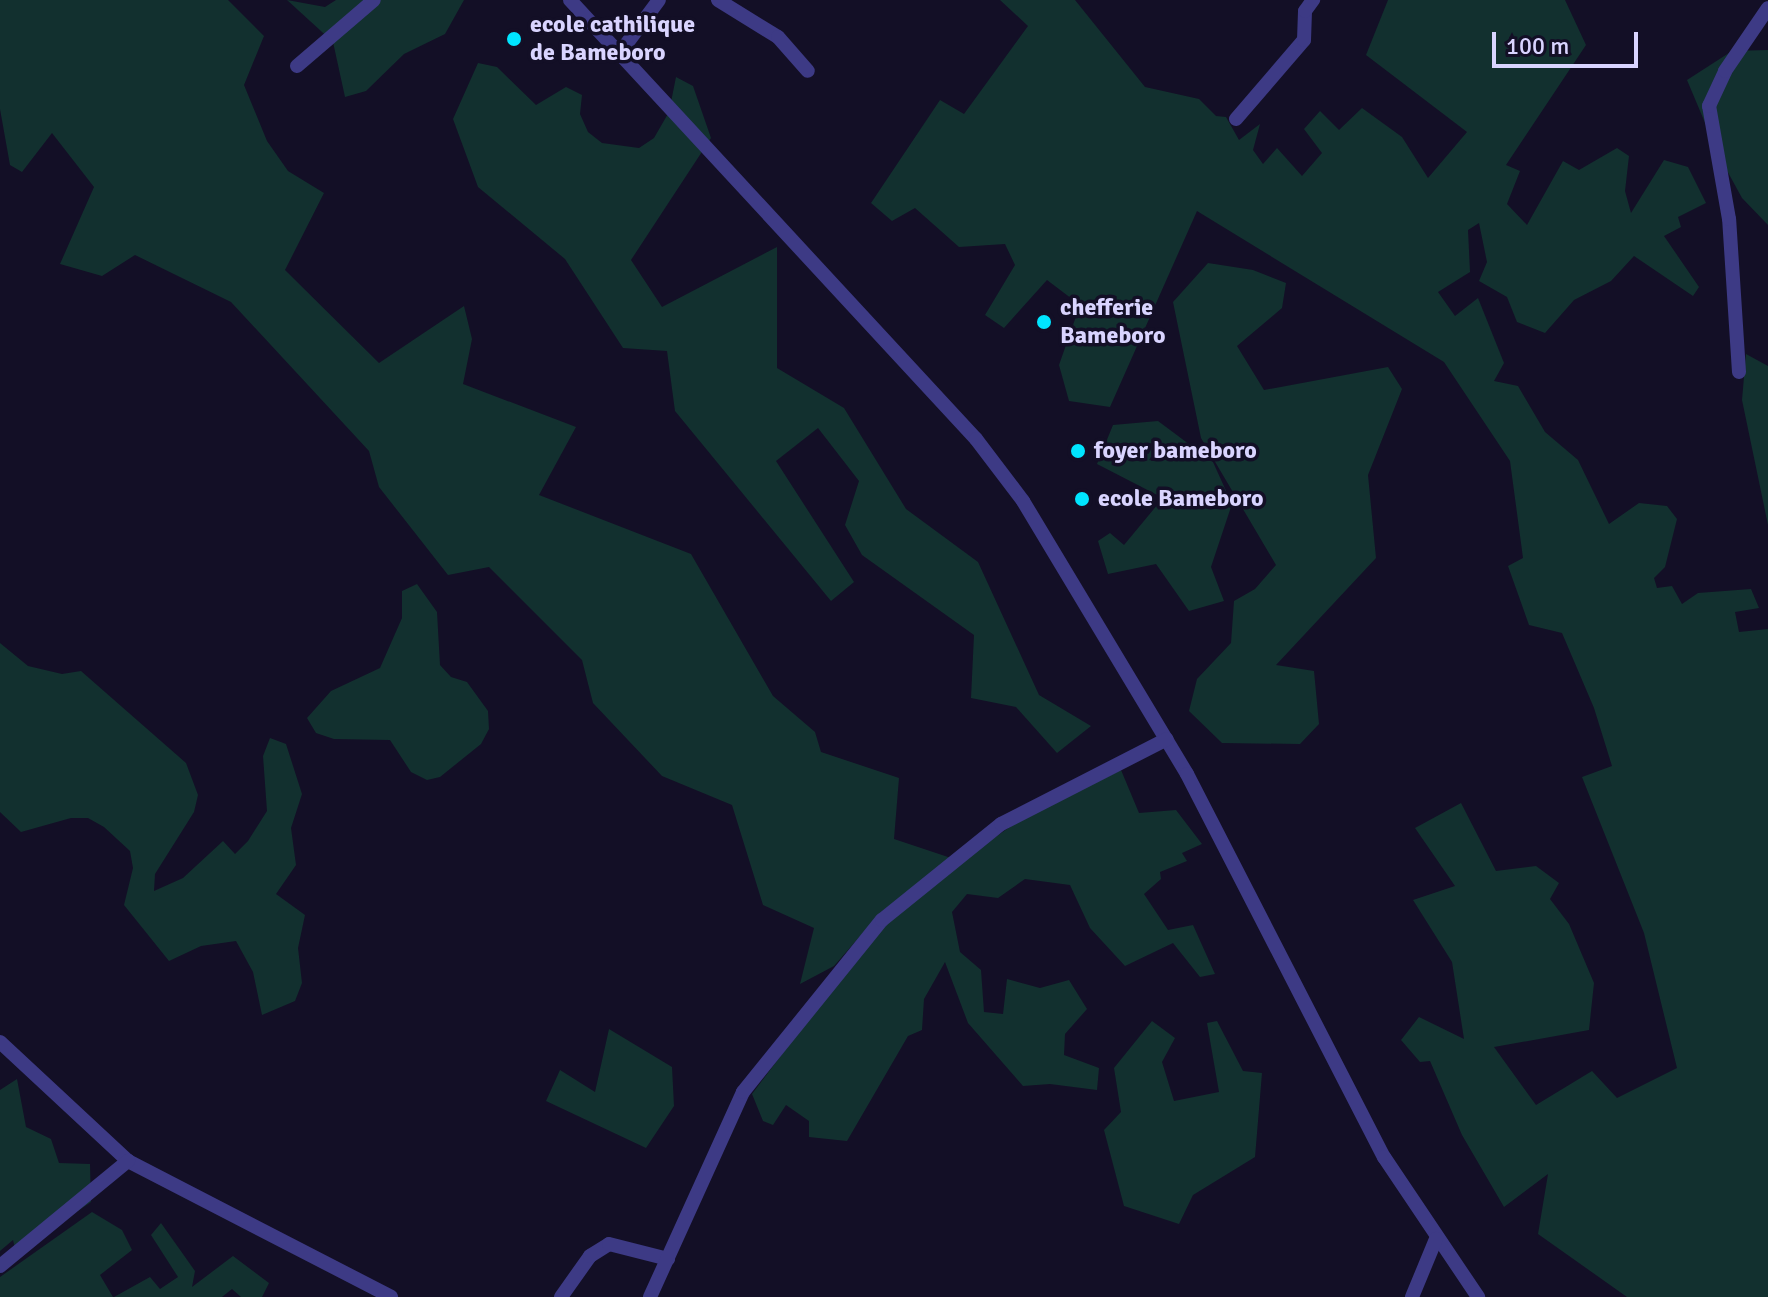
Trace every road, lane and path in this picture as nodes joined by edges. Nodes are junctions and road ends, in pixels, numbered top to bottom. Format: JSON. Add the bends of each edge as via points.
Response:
{"nodes":[{"id":1,"x":374,"y":0,"type":"edge"},
{"id":2,"x":659,"y":0,"type":"edge"},
{"id":3,"x":718,"y":0,"type":"edge"},
{"id":4,"x":1313,"y":0,"type":"edge"},
{"id":5,"x":574,"y":3,"type":"edge"},
{"id":6,"x":1768,"y":8,"type":"edge"},
{"id":7,"x":619,"y":54,"type":"junction"},
{"id":8,"x":297,"y":66,"type":"dead end"},
{"id":9,"x":808,"y":71,"type":"dead end"},
{"id":10,"x":1236,"y":119,"type":"dead end"},
{"id":11,"x":1739,"y":372,"type":"dead end"},
{"id":12,"x":1167,"y":739,"type":"junction"},
{"id":13,"x":0,"y":1042,"type":"edge"},
{"id":14,"x":128,"y":1161,"type":"junction"},
{"id":15,"x":1436,"y":1239,"type":"junction"},
{"id":16,"x":668,"y":1259,"type":"junction"},
{"id":17,"x":0,"y":1266,"type":"edge"},
{"id":18,"x":391,"y":1297,"type":"edge"},
{"id":19,"x":561,"y":1297,"type":"edge"},
{"id":20,"x":650,"y":1297,"type":"edge"},
{"id":21,"x":1412,"y":1297,"type":"edge"},
{"id":22,"x":1478,"y":1297,"type":"edge"}],
"edges":[{"from":1,"to":8,"type":"street"},
{"from":2,"to":7,"type":"street"},
{"from":3,"to":9,"type":"street","via":[[778,37]]},
{"from":4,"to":10,"type":"street","via":[[1305,11],[1304,40]]},
{"from":5,"to":7,"type":"street"},
{"from":6,"to":11,"type":"street","via":[[1725,71],[1709,106],[1729,219]]},
{"from":7,"to":12,"type":"street","via":[[990,456],[1067,568]]},
{"from":12,"to":15,"type":"street","via":[[1369,1131]]},
{"from":12,"to":16,"type":"street","via":[[1001,824],[882,920],[743,1092]]},
{"from":13,"to":14,"type":"street"},
{"from":14,"to":17,"type":"street"},
{"from":14,"to":18,"type":"street"},
{"from":15,"to":21,"type":"street"},
{"from":15,"to":22,"type":"street"},
{"from":16,"to":19,"type":"street","via":[[609,1244],[590,1256]]},
{"from":16,"to":20,"type":"street"}]}
